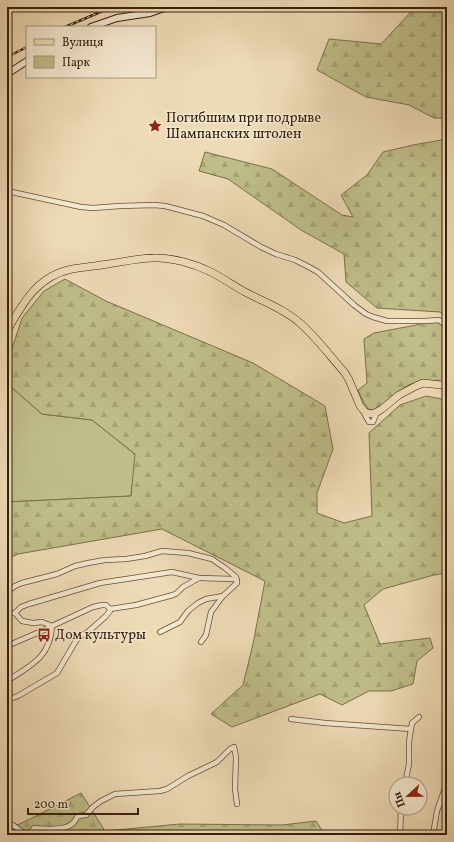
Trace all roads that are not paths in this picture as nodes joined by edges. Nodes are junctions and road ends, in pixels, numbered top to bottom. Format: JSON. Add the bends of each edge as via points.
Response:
{"nodes":[{"id":1,"x":167,"y":7,"type":"edge"},
{"id":2,"x":94,"y":26,"type":"edge"},
{"id":3,"x":26,"y":62,"type":"edge"},
{"id":4,"x":7,"y":74,"type":"edge"},
{"id":5,"x":7,"y":191,"type":"edge"},
{"id":6,"x":447,"y":326,"type":"edge"},
{"id":7,"x":7,"y":331,"type":"edge"},
{"id":8,"x":447,"y":386,"type":"edge"},
{"id":9,"x":199,"y":578,"type":"junction"},
{"id":10,"x":235,"y":580,"type":"junction"},
{"id":11,"x":11,"y":589,"type":"dead end"},
{"id":12,"x":223,"y":596,"type":"junction"},
{"id":13,"x":110,"y":608,"type":"junction"},
{"id":14,"x":7,"y":613,"type":"edge"},
{"id":15,"x":15,"y":613,"type":"junction"},
{"id":16,"x":52,"y":626,"type":"junction"},
{"id":17,"x":160,"y":632,"type":"dead end"},
{"id":18,"x":201,"y":642,"type":"dead end"},
{"id":19,"x":7,"y":646,"type":"edge"},
{"id":20,"x":7,"y":681,"type":"edge"},
{"id":21,"x":7,"y":700,"type":"edge"},
{"id":22,"x":419,"y":717,"type":"dead end"},
{"id":23,"x":291,"y":719,"type":"dead end"},
{"id":24,"x":410,"y":729,"type":"junction"},
{"id":25,"x":407,"y":776,"type":"edge"},
{"id":26,"x":447,"y":782,"type":"edge"},
{"id":27,"x":237,"y":804,"type":"dead end"},
{"id":28,"x":401,"y":816,"type":"edge"},
{"id":29,"x":7,"y":827,"type":"edge"},
{"id":30,"x":400,"y":835,"type":"edge"},
{"id":31,"x":433,"y":835,"type":"edge"}],
"edges":[{"from":1,"to":2,"type":"main road"},
{"from":3,"to":4,"type":"main road"},
{"from":5,"to":6,"type":"street","via":[[81,207],[154,205],[203,216],[261,247],[318,272],[366,314],[387,321],[439,320]]},
{"from":7,"to":8,"type":"main road","via":[[32,292],[56,274],[71,269],[153,258],[175,260],[212,272],[299,322],[345,373],[360,406],[368,413],[377,412],[399,395],[423,383]]},
{"from":9,"to":10,"type":"street"},
{"from":9,"to":13,"type":"street","via":[[173,595],[136,605]]},
{"from":9,"to":15,"type":"street","via":[[172,572],[100,583],[21,607]]},
{"from":10,"to":11,"type":"street","via":[[236,577],[226,568],[212,560],[188,553],[162,551],[139,557],[75,566]]},
{"from":10,"to":12,"type":"street","via":[[237,583]]},
{"from":12,"to":17,"type":"street","via":[[198,603],[180,622]]},
{"from":12,"to":18,"type":"street","via":[[211,612],[206,635]]},
{"from":13,"to":16,"type":"street","via":[[106,605],[93,607]]},
{"from":13,"to":21,"type":"street","via":[[106,616],[89,632],[77,639],[57,672]]},
{"from":14,"to":15,"type":"street"},
{"from":15,"to":16,"type":"street","via":[[22,620]]},
{"from":16,"to":19,"type":"street"},
{"from":16,"to":20,"type":"street","via":[[51,636],[42,655],[36,662]]},
{"from":22,"to":24,"type":"street"},
{"from":23,"to":24,"type":"street"},
{"from":24,"to":25,"type":"street"},
{"from":26,"to":31,"type":"street","via":[[437,811]]},
{"from":27,"to":29,"type":"street","via":[[234,747],[217,762],[166,789],[115,794],[101,801],[86,815],[76,817],[71,825],[66,827],[49,830],[34,828],[29,835],[13,826]]},
{"from":28,"to":30,"type":"street"}]}
